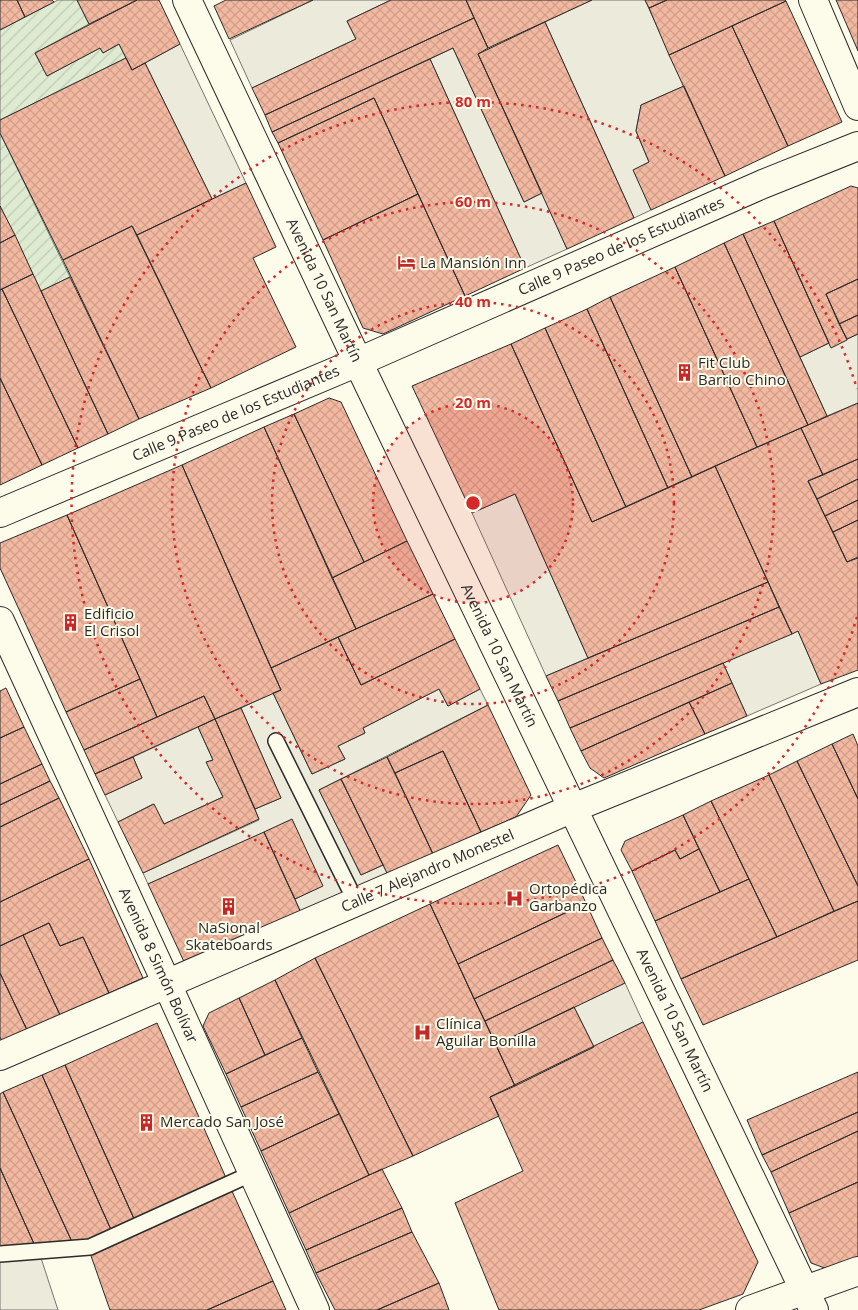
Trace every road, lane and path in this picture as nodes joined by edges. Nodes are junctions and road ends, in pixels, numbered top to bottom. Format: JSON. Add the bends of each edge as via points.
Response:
{"nodes":[{"id":1,"x":187,"y":0,"type":"edge"},
{"id":2,"x":813,"y":0,"type":"edge"},
{"id":3,"x":858,"y":106,"type":"edge"},
{"id":4,"x":858,"y":146,"type":"edge"},
{"id":5,"x":358,"y":362,"type":"junction"},
{"id":6,"x":0,"y":513,"type":"edge"},
{"id":7,"x":0,"y":622,"type":"edge"},
{"id":8,"x":858,"y":692,"type":"edge"},
{"id":9,"x":276,"y":741,"type":"dead end"},
{"id":10,"x":573,"y":808,"type":"junction"},
{"id":11,"x":356,"y":902,"type":"junction"},
{"id":12,"x":168,"y":984,"type":"junction"},
{"id":13,"x":0,"y":1056,"type":"edge"},
{"id":14,"x":253,"y":1172,"type":"junction"},
{"id":15,"x":0,"y":1254,"type":"edge"},
{"id":16,"x":858,"y":1271,"type":"edge"},
{"id":17,"x":809,"y":1300,"type":"edge"},
{"id":18,"x":315,"y":1310,"type":"edge"},
{"id":19,"x":750,"y":1310,"type":"edge"}],
"edges":[{"from":1,"to":5,"type":"street","name":"Avenida 10 San Martín"},
{"from":2,"to":3,"type":"street"},
{"from":4,"to":5,"type":"street","name":"Calle 9 Paseo de los Estudiantes","via":[[754,188]]},
{"from":5,"to":6,"type":"street","name":"Calle 9 Paseo de los Estudiantes"},
{"from":5,"to":10,"type":"street","name":"Avenida 10 San Martín"},
{"from":7,"to":12,"type":"street","name":"Avenida 8 Simón Bolívar"},
{"from":8,"to":10,"type":"street","name":"Calle 7 Alejandro Monestel"},
{"from":9,"to":11,"type":"lane"},
{"from":10,"to":11,"type":"street","name":"Calle 7 Alejandro Monestel"},
{"from":10,"to":17,"type":"street","name":"Avenida 10 San Martín"},
{"from":11,"to":12,"type":"street","name":"Calle 7 Alejandro Monestel"},
{"from":12,"to":13,"type":"street","name":"Calle 7 Alejandro Monestel"},
{"from":12,"to":14,"type":"street","name":"Avenida 8 Simón Bolívar"},
{"from":14,"to":15,"type":"lane","via":[[90,1247]]},
{"from":14,"to":18,"type":"street","name":"Avenida 8 Simón Bolívar"},
{"from":16,"to":17,"type":"street"},
{"from":17,"to":19,"type":"street"}]}
